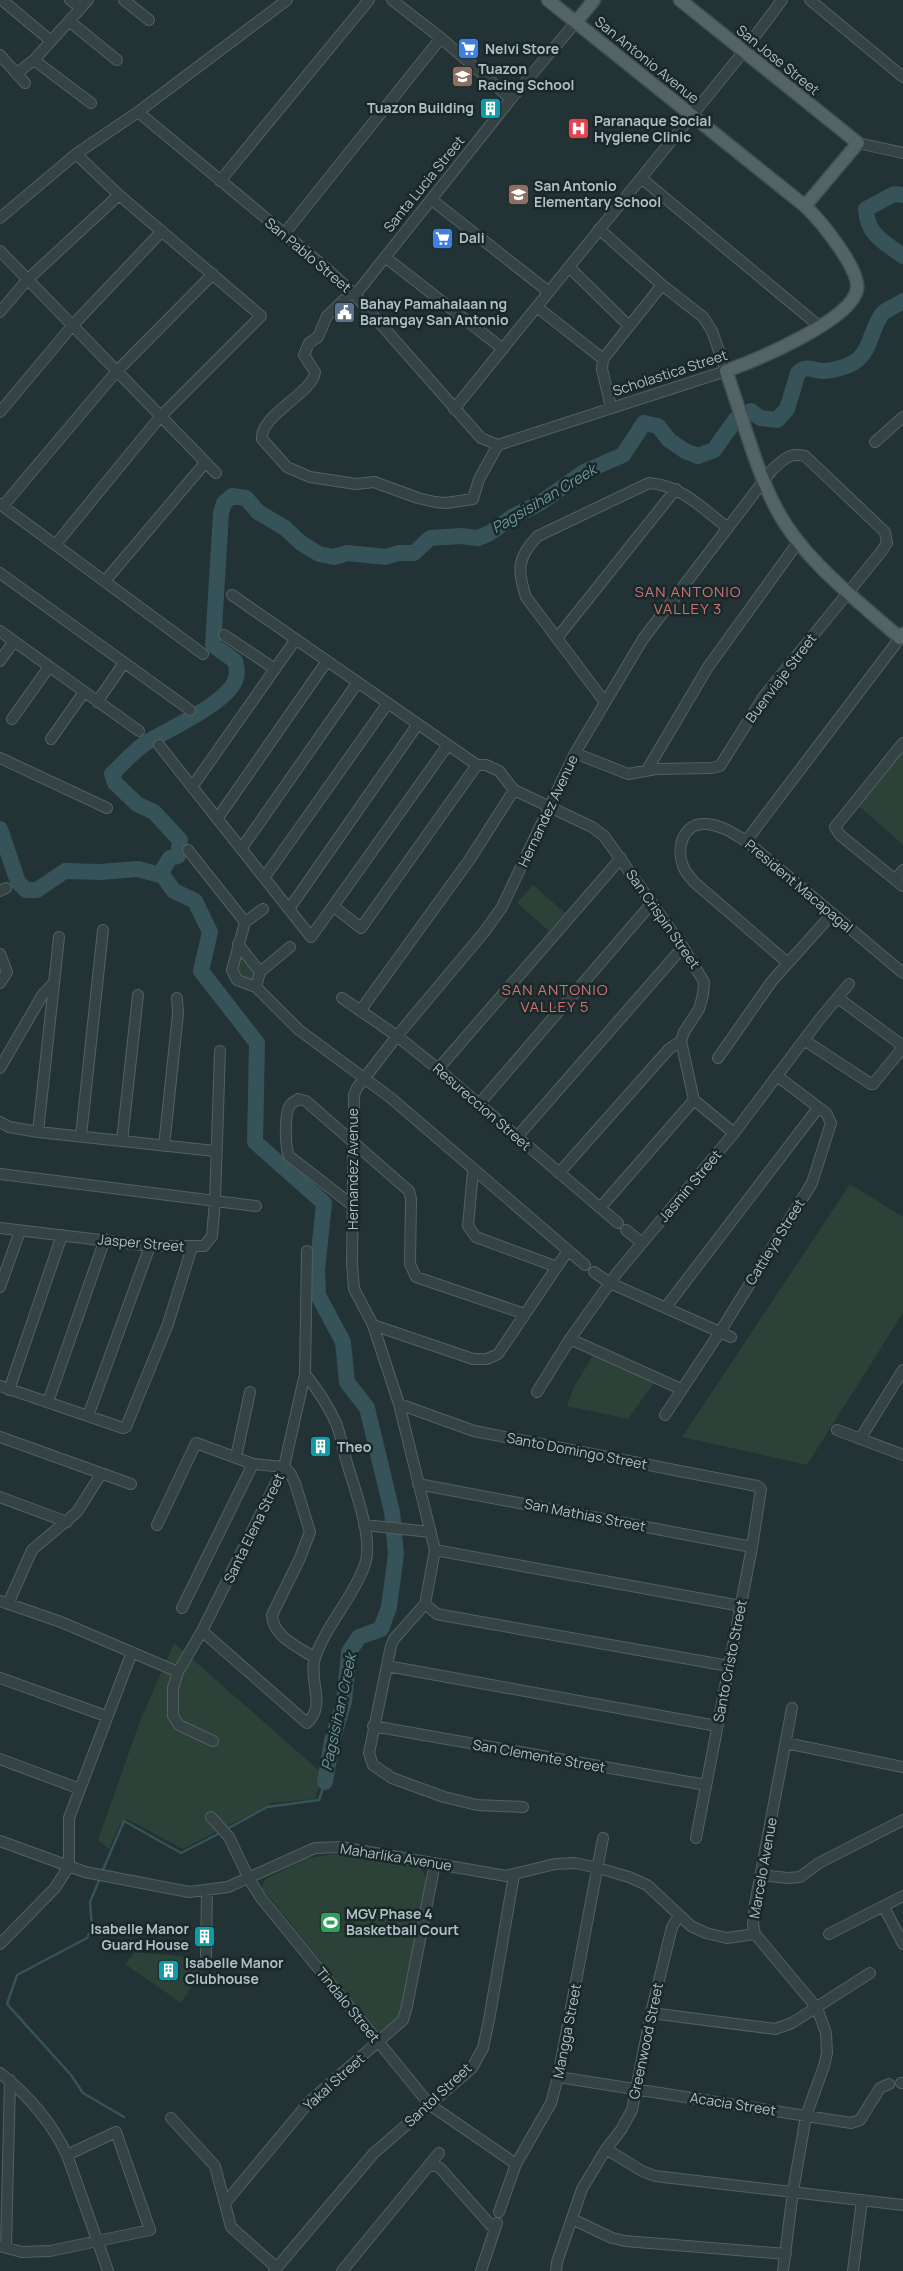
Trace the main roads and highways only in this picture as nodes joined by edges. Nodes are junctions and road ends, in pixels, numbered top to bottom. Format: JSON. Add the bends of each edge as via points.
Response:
{"nodes":[{"id":1,"x":548,"y":0,"type":"edge"},
{"id":2,"x":594,"y":0,"type":"edge"},
{"id":3,"x":688,"y":3,"type":"edge"},
{"id":4,"x":576,"y":22,"type":"junction"},
{"id":5,"x":805,"y":206,"type":"junction"},
{"id":6,"x":854,"y":297,"type":"joint"},
{"id":7,"x":901,"y":636,"type":"edge"}],
"edges":[{"from":1,"to":4,"type":"main road","name":"San Antonio Avenue"},
{"from":2,"to":4,"type":"main road","name":"Santa Lucia Street"},
{"from":3,"to":5,"type":"main road","name":"San Jose Street","via":[[858,143]]},
{"from":4,"to":5,"type":"main road","name":"San Antonio Avenue"},
{"from":5,"to":6,"type":"main road","name":"San Antonio Avenue","via":[[830,235],[857,278]]},
{"from":6,"to":7,"type":"main road","name":"Scholastica Street","via":[[848,307],[778,351],[726,371],[776,510],[799,542],[847,592]]}]}
